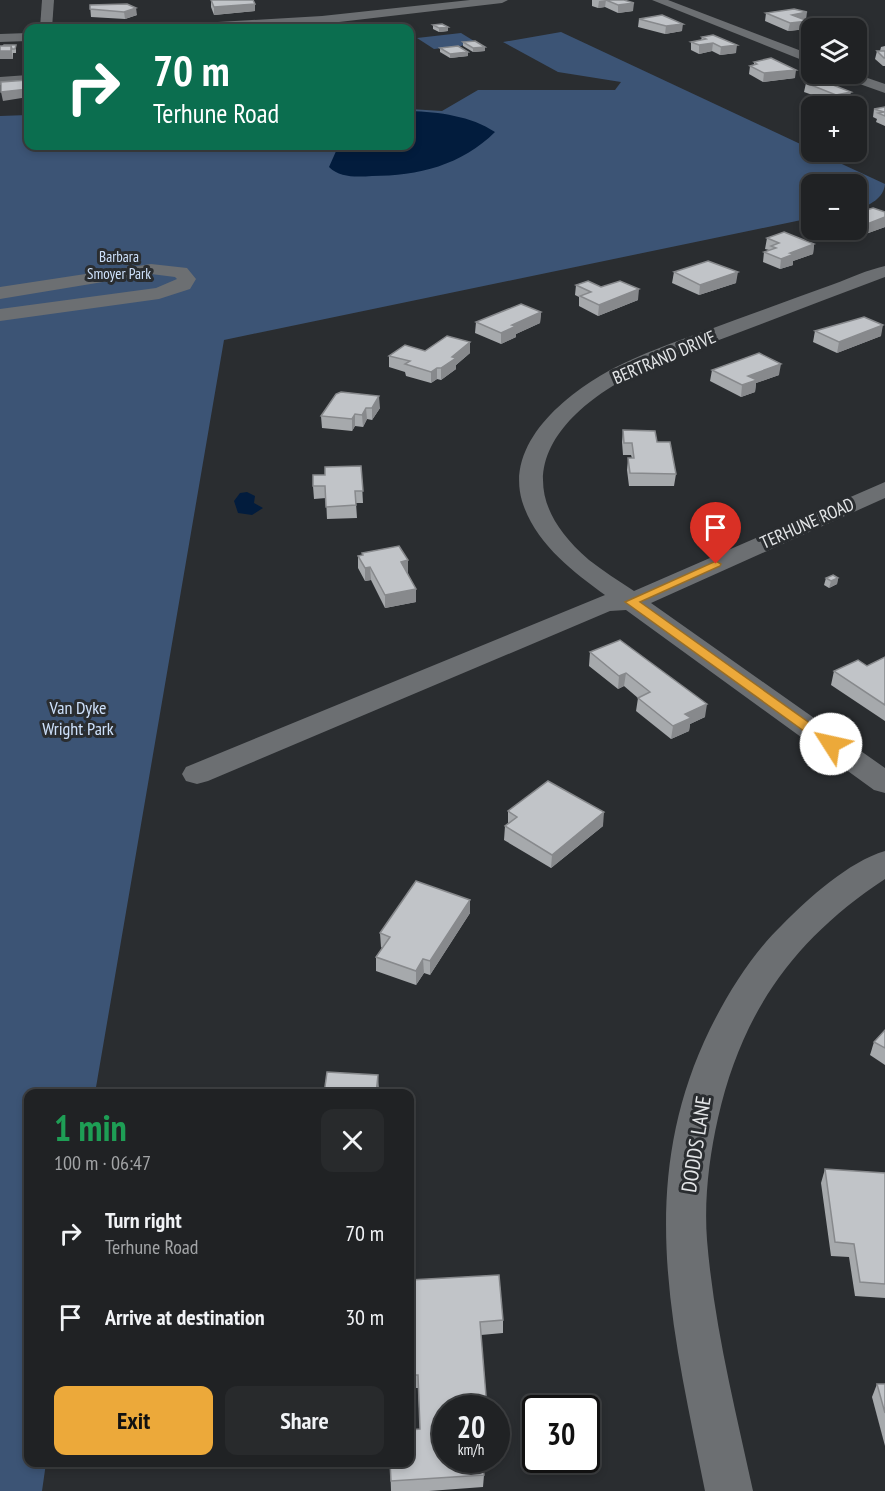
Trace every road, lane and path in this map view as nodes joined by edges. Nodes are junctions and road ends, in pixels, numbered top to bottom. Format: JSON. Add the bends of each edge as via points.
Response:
{"nodes":[{"id":1,"x":48,"y":0,"type":"edge"},
{"id":2,"x":502,"y":0,"type":"edge"},
{"id":3,"x":658,"y":0,"type":"edge"},
{"id":4,"x":345,"y":18,"type":"junction"},
{"id":5,"x":46,"y":24,"type":"edge"},
{"id":6,"x":248,"y":24,"type":"edge"},
{"id":7,"x":358,"y":24,"type":"edge"},
{"id":8,"x":24,"y":37,"type":"edge"},
{"id":9,"x":0,"y":38,"type":"edge"},
{"id":10,"x":801,"y":56,"type":"edge"},
{"id":11,"x":24,"y":79,"type":"edge"},
{"id":12,"x":0,"y":81,"type":"edge"},
{"id":13,"x":867,"y":82,"type":"edge"},
{"id":14,"x":885,"y":89,"type":"edge"},
{"id":15,"x":885,"y":271,"type":"edge"},
{"id":16,"x":0,"y":293,"type":"edge"},
{"id":17,"x":0,"y":315,"type":"edge"},
{"id":18,"x":885,"y":489,"type":"edge"},
{"id":19,"x":631,"y":602,"type":"junction"},
{"id":20,"x":196,"y":774,"type":"dead end"},
{"id":21,"x":885,"y":783,"type":"edge"},
{"id":22,"x":885,"y":863,"type":"edge"},
{"id":23,"x":729,"y":1491,"type":"edge"}],
"edges":[{"from":1,"to":5,"type":"street"},
{"from":2,"to":4,"type":"street"},
{"from":3,"to":10,"type":"street"},
{"from":4,"to":6,"type":"street"},
{"from":4,"to":7,"type":"street"},
{"from":8,"to":9,"type":"street"},
{"from":11,"to":12,"type":"street"},
{"from":13,"to":14,"type":"street"},
{"from":15,"to":19,"type":"street","name":"BERTRAND DRIVE","via":[[640,363],[587,393],[549,431],[534,456],[530,475],[538,512],[556,540],[580,565]]},
{"from":16,"to":17,"type":"street","via":[[151,269],[181,272],[187,279],[183,285],[159,293]]},
{"from":18,"to":19,"type":"street","name":"TERHUNE ROAD"},
{"from":19,"to":20,"type":"street","name":"TERHUNE ROAD","via":[[603,604]]},
{"from":19,"to":21,"type":"street","name":"BERTRAND DRIVE"},
{"from":22,"to":23,"type":"street","name":"DODDS LANE","via":[[822,906],[782,945],[752,983],[724,1035],[702,1094],[689,1162],[686,1237],[692,1306]]}]}
